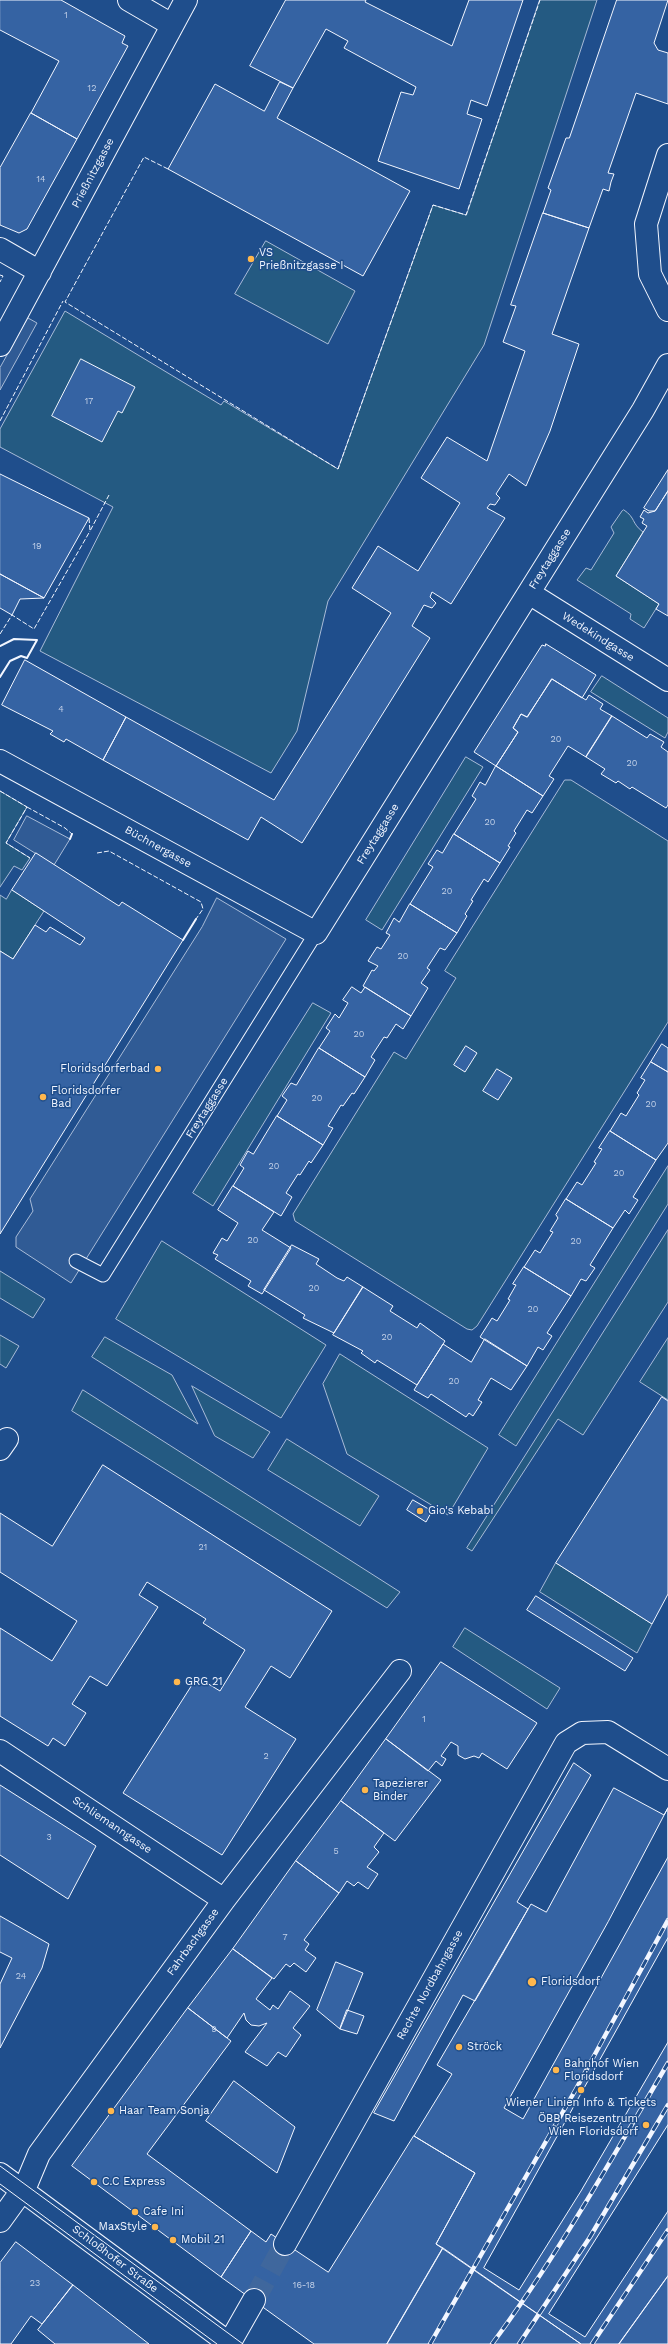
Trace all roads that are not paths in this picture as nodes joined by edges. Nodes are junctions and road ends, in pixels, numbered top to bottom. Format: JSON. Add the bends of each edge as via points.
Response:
{"nodes":[{"id":1,"x":129,"y":0,"type":"edge"},
{"id":2,"x":186,"y":0,"type":"edge"},
{"id":3,"x":172,"y":25,"type":"junction"},
{"id":4,"x":668,"y":155,"type":"edge"},
{"id":5,"x":0,"y":249,"type":"edge"},
{"id":6,"x":40,"y":272,"type":"junction"},
{"id":7,"x":668,"y":310,"type":"edge"},
{"id":8,"x":0,"y":346,"type":"edge"},
{"id":9,"x":668,"y":365,"type":"edge"},
{"id":10,"x":529,"y":593,"type":"junction"},
{"id":11,"x":668,"y":680,"type":"edge"},
{"id":12,"x":0,"y":761,"type":"edge"},
{"id":13,"x":316,"y":933,"type":"junction"},
{"id":14,"x":76,"y":1261,"type":"dead end"},
{"id":15,"x":400,"y":1671,"type":"dead end"},
{"id":16,"x":0,"y":1751,"type":"edge"},
{"id":17,"x":668,"y":1769,"type":"edge"},
{"id":18,"x":224,"y":1900,"type":"junction"},
{"id":19,"x":0,"y":2174,"type":"edge"},
{"id":20,"x":23,"y":2190,"type":"junction"},
{"id":21,"x":0,"y":2221,"type":"edge"},
{"id":22,"x":285,"y":2244,"type":"tunnel mouth"},
{"id":23,"x":254,"y":2300,"type":"tunnel mouth"},
{"id":24,"x":229,"y":2344,"type":"edge"}],
"edges":[{"from":1,"to":3,"type":"street"},
{"from":2,"to":3,"type":"street","name":"Prießnitzgasse"},
{"from":3,"to":6,"type":"street","name":"Prießnitzgasse"},
{"from":4,"to":7,"type":"street","via":[[646,224],[650,274]]},
{"from":5,"to":6,"type":"street"},
{"from":6,"to":8,"type":"street","name":"Prießnitzgasse"},
{"from":9,"to":10,"type":"street","name":"Freytaggasse","via":[[643,410]]},
{"from":10,"to":11,"type":"street","name":"Wedekindgasse"},
{"from":10,"to":13,"type":"street","name":"Freytaggasse"},
{"from":12,"to":13,"type":"street","name":"Büchnergasse"},
{"from":13,"to":14,"type":"lane","name":"Freytaggasse","via":[[103,1276]]},
{"from":15,"to":18,"type":"street","name":"Fahrbachgasse"},
{"from":16,"to":18,"type":"street","name":"Schliemanngasse"},
{"from":17,"to":22,"type":"street","name":"Rechte Nordbahngasse","via":[[608,1732],[582,1733],[566,1743]]},
{"from":18,"to":20,"type":"street","name":"Fahrbachgasse","via":[[39,2154]]},
{"from":19,"to":20,"type":"street","name":"Schloßhofer Straße"},
{"from":20,"to":21,"type":"street","name":"Fahrbachgasse"},
{"from":20,"to":24,"type":"street","name":"Schloßhofer Straße"},
{"from":23,"to":24,"type":"street"}]}
